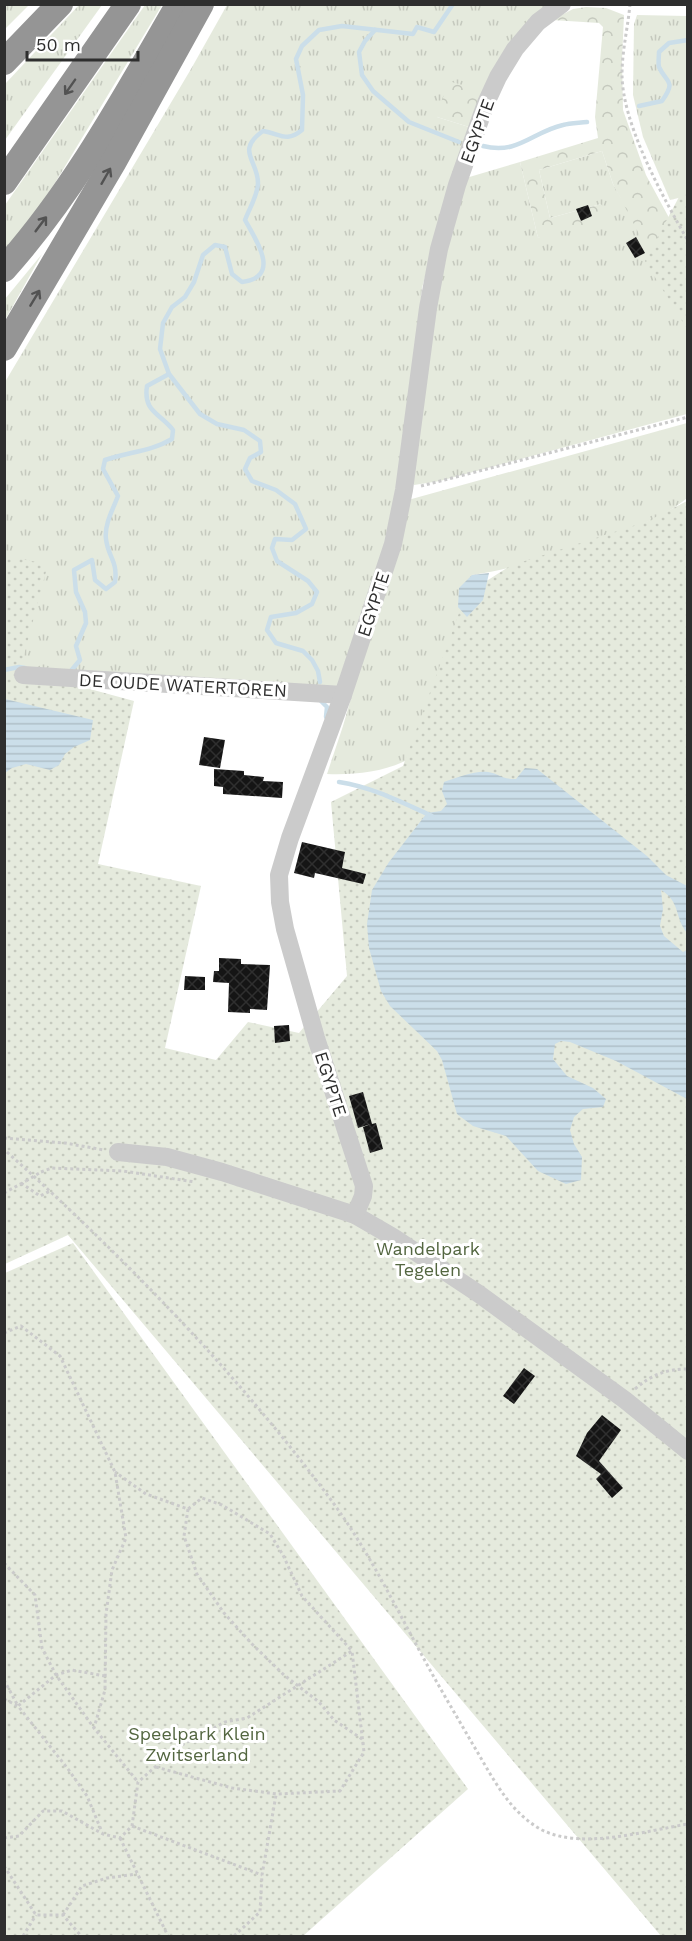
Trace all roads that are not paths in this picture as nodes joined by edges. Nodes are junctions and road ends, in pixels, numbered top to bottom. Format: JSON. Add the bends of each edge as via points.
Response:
{"nodes":[{"id":1,"x":60,"y":4,"type":"edge"},
{"id":2,"x":128,"y":4,"type":"edge"},
{"id":3,"x":179,"y":4,"type":"edge"},
{"id":4,"x":201,"y":4,"type":"edge"},
{"id":5,"x":562,"y":4,"type":"edge"},
{"id":6,"x":4,"y":62,"type":"edge"},
{"id":7,"x":4,"y":182,"type":"edge"},
{"id":8,"x":4,"y":269,"type":"edge"},
{"id":9,"x":4,"y":348,"type":"edge"},
{"id":10,"x":23,"y":675,"type":"dead end"},
{"id":11,"x":343,"y":695,"type":"junction"},
{"id":12,"x":118,"y":1152,"type":"road end"},
{"id":13,"x":356,"y":1215,"type":"junction"},
{"id":14,"x":687,"y":1451,"type":"edge"}],
"edges":[{"from":1,"to":6,"type":"highway"},
{"from":2,"to":7,"type":"highway","one_way":true},
{"from":8,"to":3,"type":"highway","one_way":true,"via":[[56,204]]},
{"from":9,"to":4,"type":"highway","one_way":true,"via":[[113,164]]},
{"from":5,"to":11,"type":"street","name":"EGYPTE","via":[[538,22],[515,49],[486,102],[457,185],[428,308],[393,544]]},
{"from":10,"to":11,"type":"street","name":"DE OUDE WATERTOREN"},
{"from":11,"to":13,"type":"street","name":"EGYPTE","via":[[279,875],[285,930],[364,1186]]},
{"from":12,"to":13,"type":"street","via":[[167,1157]]},
{"from":13,"to":14,"type":"street","via":[[478,1294],[625,1400]]}]}
